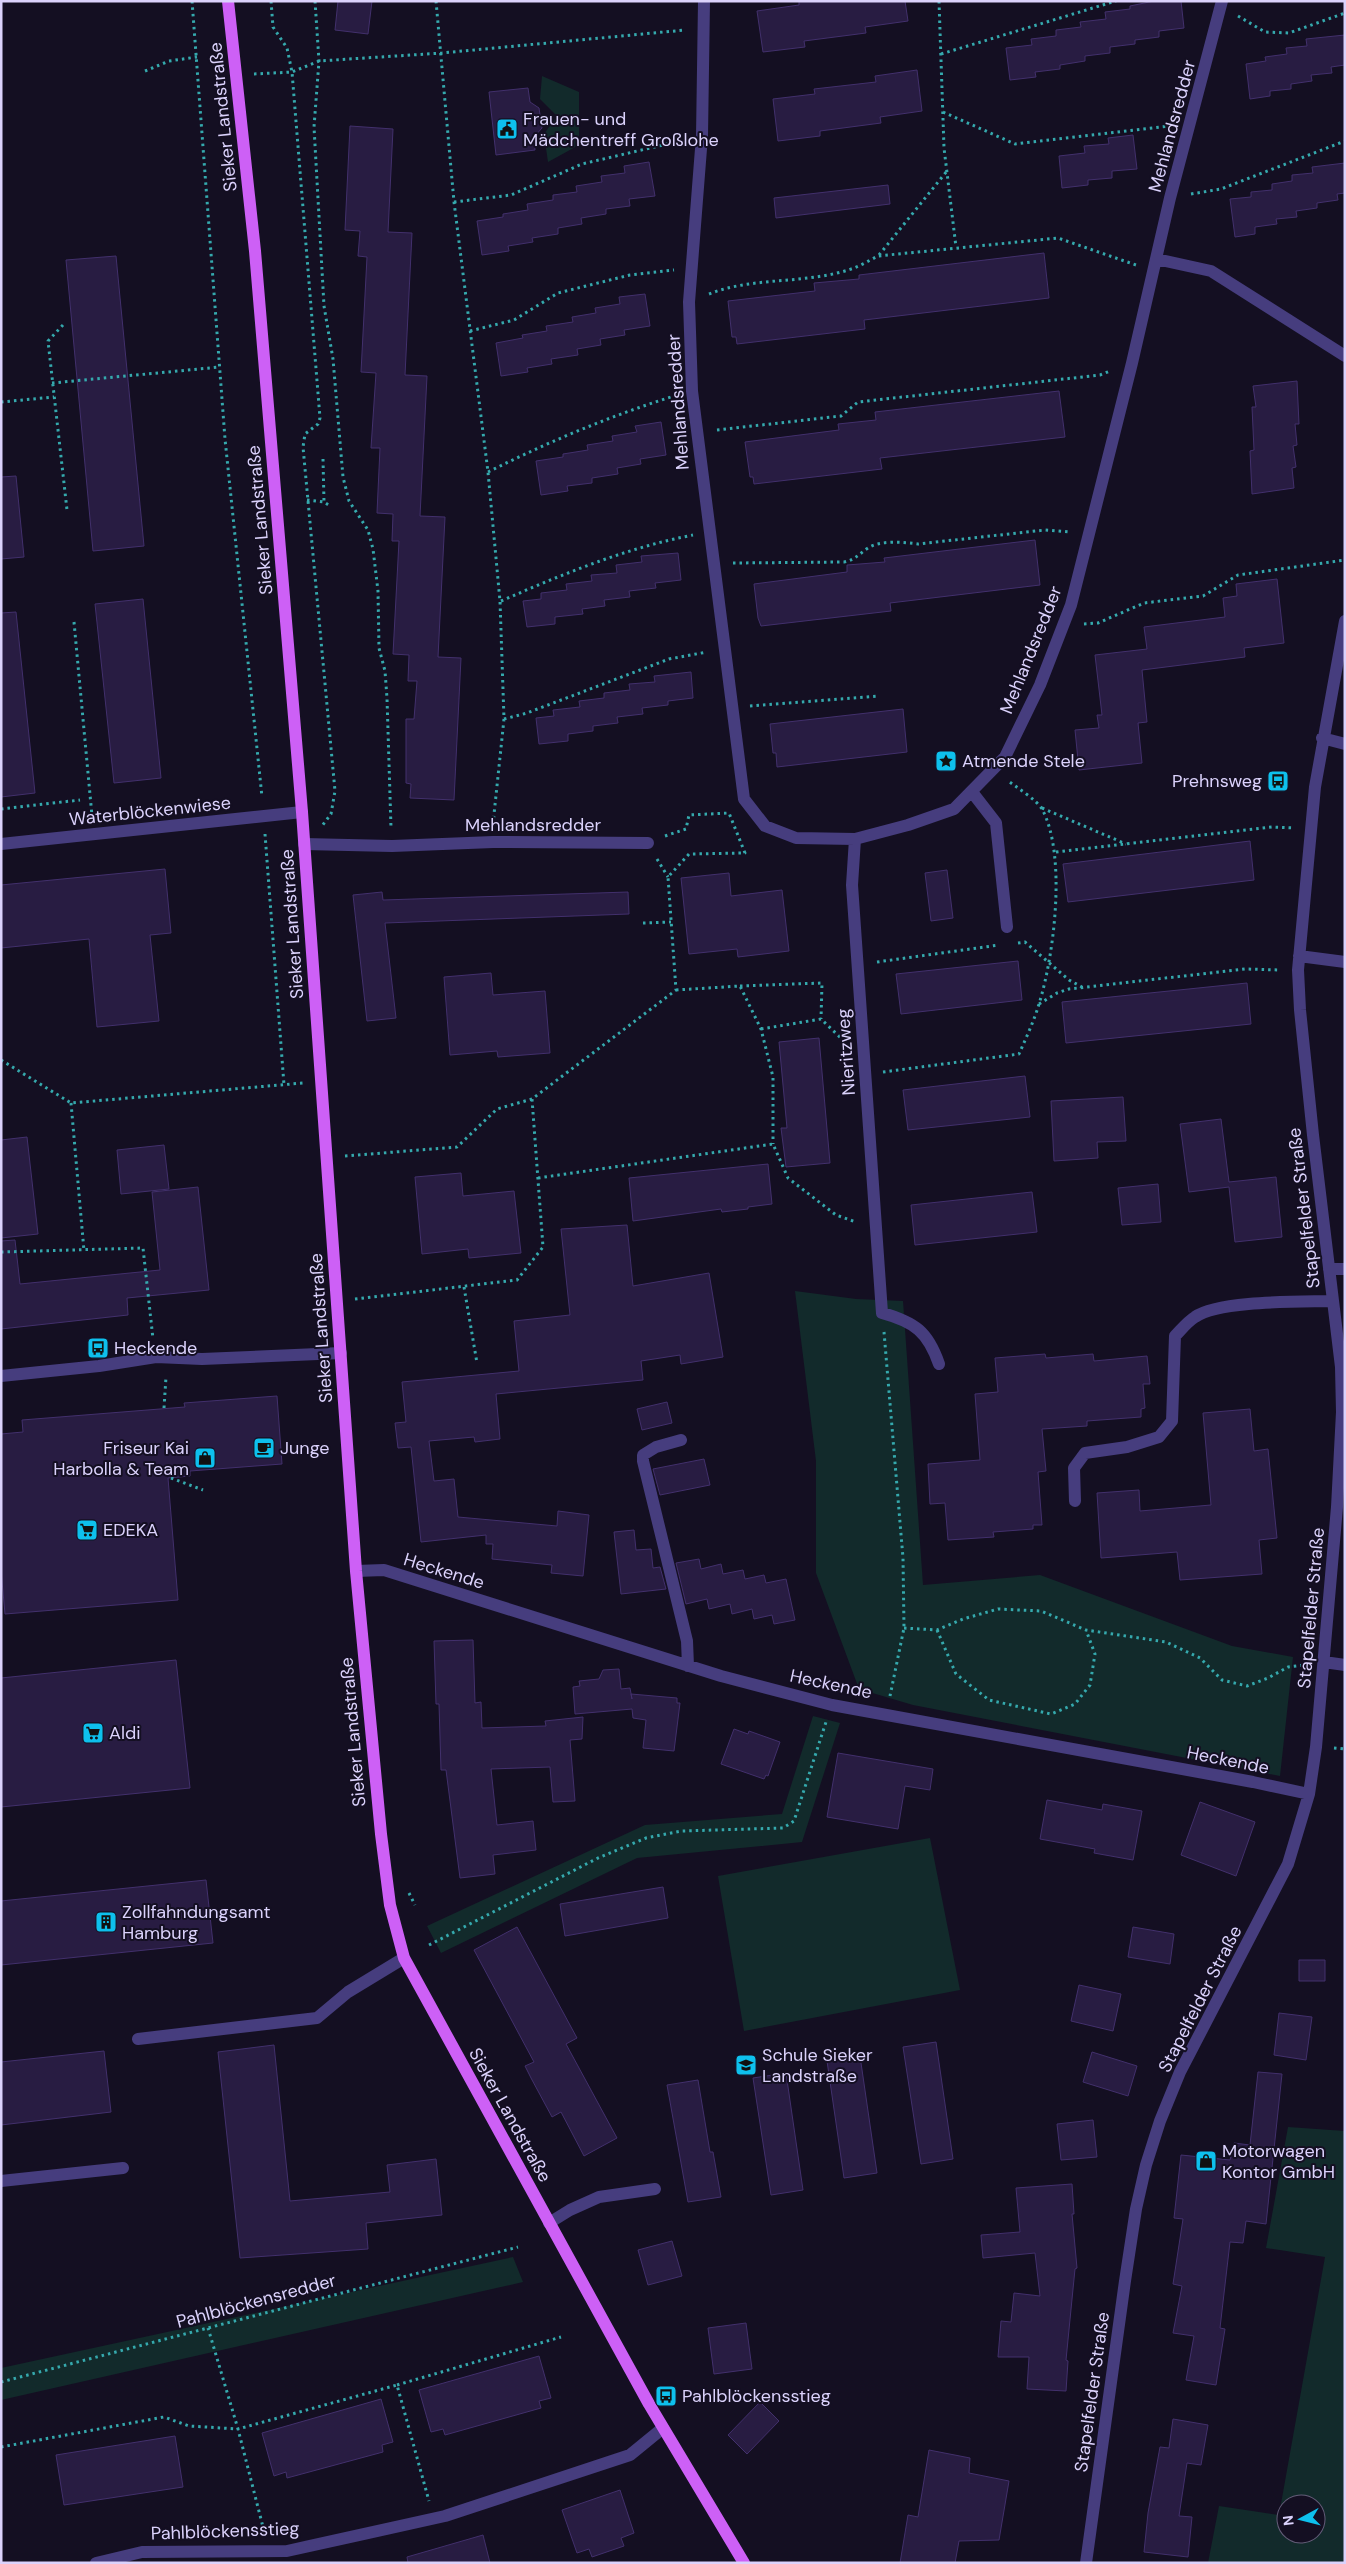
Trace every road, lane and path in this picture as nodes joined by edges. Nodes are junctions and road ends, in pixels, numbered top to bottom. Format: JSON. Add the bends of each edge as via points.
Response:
{"nodes":[{"id":1,"x":192,"y":1,"type":"edge"},
{"id":2,"x":228,"y":1,"type":"edge"},
{"id":3,"x":271,"y":1,"type":"edge"},
{"id":4,"x":315,"y":1,"type":"edge"},
{"id":5,"x":436,"y":1,"type":"edge"},
{"id":6,"x":704,"y":1,"type":"edge"},
{"id":7,"x":939,"y":1,"type":"edge"},
{"id":8,"x":1116,"y":1,"type":"edge"},
{"id":9,"x":1222,"y":3,"type":"edge"},
{"id":10,"x":1345,"y":13,"type":"edge"},
{"id":11,"x":702,"y":28,"type":"junction"},
{"id":12,"x":442,"y":53,"type":"junction"},
{"id":13,"x":941,"y":54,"type":"junction"},
{"id":14,"x":197,"y":57,"type":"junction"},
{"id":15,"x":319,"y":61,"type":"junction"},
{"id":16,"x":145,"y":71,"type":"dead end"},
{"id":17,"x":292,"y":72,"type":"junction"},
{"id":18,"x":236,"y":75,"type":"junction"},
{"id":19,"x":943,"y":112,"type":"junction"},
{"id":20,"x":1191,"y":124,"type":"junction"},
{"id":21,"x":702,"y":136,"type":"junction"},
{"id":22,"x":1345,"y":141,"type":"edge"},
{"id":23,"x":947,"y":171,"type":"junction"},
{"id":24,"x":1170,"y":198,"type":"junction"},
{"id":25,"x":454,"y":202,"type":"junction"},
{"id":26,"x":956,"y":247,"type":"junction"},
{"id":27,"x":878,"y":256,"type":"junction"},
{"id":28,"x":1156,"y":259,"type":"junction"},
{"id":29,"x":692,"y":268,"type":"junction"},
{"id":30,"x":689,"y":302,"type":"junction"},
{"id":31,"x":63,"y":325,"type":"dead end"},
{"id":32,"x":470,"y":331,"type":"junction"},
{"id":33,"x":1345,"y":356,"type":"edge"},
{"id":34,"x":1132,"y":363,"type":"junction"},
{"id":35,"x":220,"y":368,"type":"junction"},
{"id":36,"x":52,"y":383,"type":"junction"},
{"id":37,"x":692,"y":391,"type":"junction"},
{"id":38,"x":54,"y":397,"type":"junction"},
{"id":39,"x":1,"y":402,"type":"edge"},
{"id":40,"x":696,"y":429,"type":"junction"},
{"id":41,"x":323,"y":459,"type":"dead end"},
{"id":42,"x":488,"y":472,"type":"junction"},
{"id":43,"x":307,"y":500,"type":"junction"},
{"id":44,"x":324,"y":502,"type":"junction"},
{"id":45,"x":330,"y":506,"type":"dead end"},
{"id":46,"x":67,"y":510,"type":"dead end"},
{"id":47,"x":708,"y":532,"type":"junction"},
{"id":48,"x":1090,"y":532,"type":"junction"},
{"id":49,"x":1345,"y":560,"type":"edge"},
{"id":50,"x":712,"y":564,"type":"junction"},
{"id":51,"x":500,"y":601,"type":"junction"},
{"id":52,"x":1345,"y":621,"type":"edge"},
{"id":53,"x":74,"y":622,"type":"dead end"},
{"id":54,"x":1063,"y":626,"type":"junction"},
{"id":55,"x":724,"y":650,"type":"junction"},
{"id":56,"x":1341,"y":657,"type":"edge"},
{"id":57,"x":880,"y":696,"type":"dead end"},
{"id":58,"x":732,"y":708,"type":"junction"},
{"id":59,"x":504,"y":719,"type":"junction"},
{"id":60,"x":1322,"y":738,"type":"junction"},
{"id":61,"x":1345,"y":744,"type":"edge"},
{"id":62,"x":994,"y":770,"type":"junction"},
{"id":63,"x":972,"y":792,"type":"junction"},
{"id":64,"x":744,"y":799,"type":"junction"},
{"id":65,"x":80,"y":800,"type":"dead end"},
{"id":66,"x":1042,"y":808,"type":"junction"},
{"id":67,"x":1,"y":809,"type":"edge"},
{"id":68,"x":302,"y":812,"type":"junction"},
{"id":69,"x":729,"y":813,"type":"junction"},
{"id":70,"x":264,"y":816,"type":"junction"},
{"id":71,"x":1311,"y":829,"type":"junction"},
{"id":72,"x":94,"y":834,"type":"junction"},
{"id":73,"x":855,"y":839,"type":"junction"},
{"id":74,"x":493,"y":842,"type":"junction"},
{"id":75,"x":648,"y":843,"type":"joint"},
{"id":76,"x":1,"y":844,"type":"edge"},
{"id":77,"x":304,"y":844,"type":"junction"},
{"id":78,"x":1127,"y":844,"type":"junction"},
{"id":79,"x":392,"y":846,"type":"junction"},
{"id":80,"x":1056,"y":852,"type":"junction"},
{"id":81,"x":671,"y":922,"type":"junction"},
{"id":82,"x":643,"y":923,"type":"dead end"},
{"id":83,"x":1007,"y":927,"type":"dead end"},
{"id":84,"x":1016,"y":943,"type":"dead end"},
{"id":85,"x":1008,"y":944,"type":"dead end"},
{"id":86,"x":1299,"y":956,"type":"junction"},
{"id":87,"x":1048,"y":960,"type":"junction"},
{"id":88,"x":1345,"y":962,"type":"edge"},
{"id":89,"x":859,"y":965,"type":"junction"},
{"id":90,"x":1298,"y":970,"type":"junction"},
{"id":91,"x":740,"y":986,"type":"junction"},
{"id":92,"x":1082,"y":987,"type":"junction"},
{"id":93,"x":676,"y":990,"type":"junction"},
{"id":94,"x":1039,"y":1004,"type":"junction"},
{"id":95,"x":821,"y":1020,"type":"junction"},
{"id":96,"x":762,"y":1029,"type":"junction"},
{"id":97,"x":863,"y":1044,"type":"junction"},
{"id":98,"x":1,"y":1060,"type":"edge"},
{"id":99,"x":865,"y":1074,"type":"junction"},
{"id":100,"x":322,"y":1081,"type":"junction"},
{"id":101,"x":284,"y":1084,"type":"junction"},
{"id":102,"x":532,"y":1099,"type":"junction"},
{"id":103,"x":71,"y":1103,"type":"junction"},
{"id":104,"x":773,"y":1144,"type":"junction"},
{"id":105,"x":327,"y":1158,"type":"junction"},
{"id":106,"x":538,"y":1178,"type":"junction"},
{"id":107,"x":876,"y":1229,"type":"junction"},
{"id":108,"x":84,"y":1251,"type":"junction"},
{"id":109,"x":1,"y":1252,"type":"edge"},
{"id":110,"x":1329,"y":1269,"type":"junction"},
{"id":111,"x":1345,"y":1269,"type":"edge"},
{"id":112,"x":464,"y":1287,"type":"junction"},
{"id":113,"x":337,"y":1301,"type":"junction"},
{"id":114,"x":1333,"y":1301,"type":"junction"},
{"id":115,"x":882,"y":1313,"type":"junction"},
{"id":116,"x":341,"y":1353,"type":"junction"},
{"id":117,"x":161,"y":1357,"type":"junction"},
{"id":118,"x":477,"y":1363,"type":"dead end"},
{"id":119,"x":939,"y":1364,"type":"dead end"},
{"id":120,"x":1,"y":1376,"type":"edge"},
{"id":121,"x":164,"y":1408,"type":"dead end"},
{"id":122,"x":681,"y":1440,"type":"dead end"},
{"id":123,"x":171,"y":1478,"type":"dead end"},
{"id":124,"x":203,"y":1490,"type":"dead end"},
{"id":125,"x":1075,"y":1501,"type":"dead end"},
{"id":126,"x":356,"y":1571,"type":"junction"},
{"id":127,"x":904,"y":1628,"type":"junction"},
{"id":128,"x":937,"y":1630,"type":"junction"},
{"id":129,"x":1086,"y":1630,"type":"junction"},
{"id":130,"x":1324,"y":1662,"type":"junction"},
{"id":131,"x":1345,"y":1665,"type":"edge"},
{"id":132,"x":688,"y":1666,"type":"junction"},
{"id":133,"x":832,"y":1705,"type":"junction"},
{"id":134,"x":886,"y":1714,"type":"junction"},
{"id":135,"x":1309,"y":1794,"type":"junction"},
{"id":136,"x":429,"y":1945,"type":"dead end"},
{"id":137,"x":404,"y":1958,"type":"junction"},
{"id":138,"x":138,"y":2039,"type":"dead end"},
{"id":139,"x":123,"y":2168,"type":"dead end"},
{"id":140,"x":1,"y":2181,"type":"edge"},
{"id":141,"x":655,"y":2189,"type":"dead end"},
{"id":142,"x":549,"y":2222,"type":"junction"},
{"id":143,"x":518,"y":2247,"type":"dead end"},
{"id":144,"x":208,"y":2328,"type":"junction"},
{"id":145,"x":561,"y":2337,"type":"dead end"},
{"id":146,"x":1,"y":2382,"type":"edge"},
{"id":147,"x":397,"y":2385,"type":"junction"},
{"id":148,"x":663,"y":2428,"type":"junction"},
{"id":149,"x":238,"y":2429,"type":"junction"},
{"id":150,"x":1,"y":2447,"type":"edge"},
{"id":151,"x":433,"y":2519,"type":"junction"},
{"id":152,"x":269,"y":2551,"type":"junction"},
{"id":153,"x":96,"y":2563,"type":"edge"},
{"id":154,"x":744,"y":2563,"type":"edge"},
{"id":155,"x":1086,"y":2563,"type":"edge"}],
"edges":[{"from":1,"to":14,"type":"path"},
{"from":2,"to":18,"type":"main road","name":"Sieker Landstraße"},
{"from":3,"to":17,"type":"path","via":[[272,27],[287,48]]},
{"from":4,"to":15,"type":"path"},
{"from":5,"to":12,"type":"path"},
{"from":6,"to":11,"type":"street","name":"Mehlandsredder"},
{"from":7,"to":13,"type":"path"},
{"from":8,"to":13,"type":"path"},
{"from":9,"to":10,"type":"path","via":[[1265,32],[1289,33]]},
{"from":9,"to":20,"type":"street","name":"Mehlandsredder"},
{"from":11,"to":12,"type":"path"},
{"from":11,"to":21,"type":"street","name":"Mehlandsredder"},
{"from":12,"to":15,"type":"path"},
{"from":12,"to":25,"type":"path"},
{"from":13,"to":19,"type":"path"},
{"from":14,"to":16,"type":"path","via":[[169,60]]},
{"from":14,"to":35,"type":"path"},
{"from":15,"to":17,"type":"path"},
{"from":15,"to":79,"type":"path","via":[[314,127],[324,306],[333,359],[343,477],[349,501],[368,530],[373,549],[379,648],[387,698]]},
{"from":17,"to":18,"type":"path"},
{"from":17,"to":43,"type":"path","via":[[320,418],[318,424],[305,434]]},
{"from":18,"to":68,"type":"main road","name":"Sieker Landstraße","via":[[255,251]]},
{"from":19,"to":20,"type":"path","via":[[1015,144]]},
{"from":19,"to":23,"type":"path"},
{"from":20,"to":24,"type":"street","name":"Mehlandsredder"},
{"from":21,"to":25,"type":"path","via":[[582,164],[511,195]]},
{"from":21,"to":29,"type":"street","name":"Mehlandsredder"},
{"from":22,"to":24,"type":"path","via":[[1221,189]]},
{"from":23,"to":26,"type":"path"},
{"from":23,"to":27,"type":"path"},
{"from":24,"to":28,"type":"street","name":"Mehlandsredder"},
{"from":25,"to":32,"type":"path"},
{"from":26,"to":27,"type":"path"},
{"from":26,"to":28,"type":"path","via":[[1058,238],[1138,266]]},
{"from":27,"to":30,"type":"path","via":[[840,272],[727,287]]},
{"from":28,"to":33,"type":"street","via":[[1211,271]]},
{"from":28,"to":34,"type":"street","name":"Mehlandsredder"},
{"from":29,"to":30,"type":"street","name":"Mehlandsredder"},
{"from":29,"to":32,"type":"path","via":[[630,275],[558,293],[514,320]]},
{"from":30,"to":37,"type":"street","name":"Mehlandsredder"},
{"from":31,"to":36,"type":"path","via":[[48,341]]},
{"from":32,"to":42,"type":"path"},
{"from":34,"to":40,"type":"path","via":[[1100,375],[858,402],[841,416],[721,430]]},
{"from":34,"to":48,"type":"street","name":"Mehlandsredder"},
{"from":35,"to":36,"type":"path"},
{"from":35,"to":70,"type":"path"},
{"from":36,"to":38,"type":"path"},
{"from":37,"to":40,"type":"street","name":"Mehlandsredder"},
{"from":37,"to":42,"type":"path","via":[[548,442]]},
{"from":38,"to":39,"type":"path"},
{"from":38,"to":46,"type":"path"},
{"from":40,"to":47,"type":"street","name":"Mehlandsredder"},
{"from":41,"to":44,"type":"path"},
{"from":42,"to":51,"type":"path"},
{"from":43,"to":44,"type":"path"},
{"from":43,"to":77,"type":"path","via":[[335,791],[331,814]]},
{"from":44,"to":45,"type":"path"},
{"from":47,"to":50,"type":"street","name":"Mehlandsredder"},
{"from":47,"to":51,"type":"path","via":[[655,542]]},
{"from":48,"to":50,"type":"path","via":[[1045,530],[918,544],[874,545],[852,561],[844,562]]},
{"from":48,"to":54,"type":"street","name":"Mehlandsredder"},
{"from":49,"to":54,"type":"path","via":[[1238,575],[1203,596],[1144,603],[1098,624]]},
{"from":50,"to":55,"type":"street","name":"Mehlandsredder"},
{"from":51,"to":59,"type":"path"},
{"from":52,"to":56,"type":"street","name":"Stapelfelder Straße"},
{"from":53,"to":72,"type":"path"},
{"from":54,"to":62,"type":"street","name":"Mehlandsredder","via":[[1040,685],[1004,757]]},
{"from":55,"to":58,"type":"street","name":"Mehlandsredder"},
{"from":55,"to":59,"type":"path","via":[[669,659]]},
{"from":56,"to":60,"type":"street","name":"Stapelfelder Straße"},
{"from":57,"to":58,"type":"path"},
{"from":58,"to":64,"type":"street","name":"Mehlandsredder"},
{"from":59,"to":74,"type":"path"},
{"from":60,"to":61,"type":"street"},
{"from":60,"to":71,"type":"street","name":"Stapelfelder Straße"},
{"from":62,"to":63,"type":"street","name":"Mehlandsredder"},
{"from":62,"to":66,"type":"path"},
{"from":63,"to":73,"type":"street","name":"Mehlandsredder","via":[[954,809],[908,826]]},
{"from":63,"to":83,"type":"street","via":[[996,823]]},
{"from":64,"to":69,"type":"path"},
{"from":64,"to":73,"type":"street","name":"Mehlandsredder","via":[[764,826],[796,838]]},
{"from":65,"to":67,"type":"path"},
{"from":66,"to":78,"type":"path"},
{"from":66,"to":80,"type":"path"},
{"from":68,"to":70,"type":"street","name":"Waterblöckenwiese"},
{"from":68,"to":77,"type":"main road","name":"Sieker Landstraße"},
{"from":69,"to":75,"type":"path","via":[[689,815],[686,829]]},
{"from":69,"to":81,"type":"path","via":[[746,853],[689,854],[668,877]]},
{"from":70,"to":72,"type":"street","name":"Waterblöckenwiese"},
{"from":70,"to":101,"type":"path"},
{"from":71,"to":78,"type":"path","via":[[1272,827]]},
{"from":71,"to":86,"type":"street","name":"Stapelfelder Straße"},
{"from":72,"to":76,"type":"street","name":"Waterblöckenwiese"},
{"from":73,"to":89,"type":"street","name":"Nieritzweg","via":[[852,885]]},
{"from":74,"to":75,"type":"street","name":"Mehlandsredder"},
{"from":74,"to":79,"type":"street","name":"Mehlandsredder"},
{"from":77,"to":79,"type":"street","name":"Mehlandsredder"},
{"from":77,"to":100,"type":"main road","name":"Sieker Landstraße"},
{"from":78,"to":80,"type":"path"},
{"from":80,"to":87,"type":"path","via":[[1056,896]]},
{"from":81,"to":82,"type":"path"},
{"from":81,"to":93,"type":"path"},
{"from":84,"to":87,"type":"path","via":[[1025,942]]},
{"from":85,"to":89,"type":"path"},
{"from":86,"to":88,"type":"street"},
{"from":86,"to":90,"type":"street","name":"Stapelfelder Straße"},
{"from":87,"to":92,"type":"path","via":[[1059,972]]},
{"from":87,"to":94,"type":"path"},
{"from":89,"to":97,"type":"street","name":"Nieritzweg"},
{"from":90,"to":92,"type":"path","via":[[1245,969]]},
{"from":90,"to":110,"type":"street","name":"Stapelfelder Straße"},
{"from":91,"to":93,"type":"path"},
{"from":91,"to":95,"type":"path","via":[[822,983]]},
{"from":91,"to":96,"type":"path"},
{"from":92,"to":94,"type":"path","via":[[1057,993]]},
{"from":93,"to":102,"type":"path"},
{"from":94,"to":99,"type":"path","via":[[1020,1054]]},
{"from":95,"to":96,"type":"path"},
{"from":95,"to":97,"type":"path","via":[[845,1043]]},
{"from":96,"to":104,"type":"path","via":[[773,1077]]},
{"from":97,"to":99,"type":"street","name":"Nieritzweg"},
{"from":98,"to":103,"type":"path"},
{"from":99,"to":107,"type":"street","name":"Nieritzweg"},
{"from":100,"to":101,"type":"path"},
{"from":100,"to":105,"type":"main road","name":"Sieker Landstraße"},
{"from":101,"to":103,"type":"path"},
{"from":102,"to":105,"type":"path","via":[[497,1109],[457,1147]]},
{"from":102,"to":106,"type":"path"},
{"from":103,"to":108,"type":"path"},
{"from":104,"to":106,"type":"path"},
{"from":104,"to":107,"type":"path","via":[[788,1178],[836,1215]]},
{"from":105,"to":113,"type":"main road","name":"Sieker Landstraße"},
{"from":106,"to":112,"type":"path","via":[[543,1247],[517,1280]]},
{"from":107,"to":115,"type":"street","name":"Nieritzweg"},
{"from":108,"to":109,"type":"path"},
{"from":108,"to":117,"type":"path","via":[[142,1248]]},
{"from":110,"to":111,"type":"street"},
{"from":110,"to":114,"type":"street","name":"Stapelfelder Straße"},
{"from":112,"to":113,"type":"path"},
{"from":112,"to":118,"type":"path"},
{"from":113,"to":116,"type":"main road","name":"Sieker Landstraße"},
{"from":114,"to":125,"type":"street","via":[[1236,1306],[1195,1316],[1175,1336],[1172,1421],[1159,1437],[1127,1447],[1085,1453],[1074,1468]]},
{"from":114,"to":130,"type":"street","name":"Stapelfelder Straße","via":[[1341,1367],[1342,1412]]},
{"from":115,"to":119,"type":"street","via":[[917,1328],[932,1345]]},
{"from":115,"to":127,"type":"path","via":[[903,1558]]},
{"from":116,"to":117,"type":"street","via":[[202,1359]]},
{"from":116,"to":126,"type":"main road","name":"Sieker Landstraße"},
{"from":117,"to":120,"type":"street"},
{"from":117,"to":121,"type":"path"},
{"from":122,"to":132,"type":"street","via":[[656,1447],[643,1455],[643,1461],[687,1641]]},
{"from":123,"to":124,"type":"path"},
{"from":126,"to":132,"type":"street","name":"Heckende","via":[[384,1570]]},
{"from":126,"to":137,"type":"main road","name":"Sieker Landstraße","via":[[390,1905]]},
{"from":127,"to":128,"type":"path"},
{"from":127,"to":134,"type":"path"},
{"from":128,"to":129,"type":"path","via":[[998,1609],[1041,1611]]},
{"from":128,"to":129,"type":"path","via":[[956,1674],[989,1700],[1051,1714],[1075,1704],[1090,1685],[1095,1654]]},
{"from":129,"to":130,"type":"path","via":[[1166,1642],[1200,1658],[1222,1680],[1247,1686],[1288,1667]]},
{"from":130,"to":131,"type":"street"},
{"from":130,"to":135,"type":"street","name":"Stapelfelder Straße"},
{"from":132,"to":133,"type":"street","name":"Heckende"},
{"from":133,"to":134,"type":"street","name":"Heckende"},
{"from":133,"to":136,"type":"path","via":[[794,1821],[783,1828],[681,1831],[646,1838],[598,1858]]},
{"from":134,"to":135,"type":"street","name":"Heckende"},
{"from":135,"to":155,"type":"street","name":"Stapelfelder Straße","via":[[1288,1864],[1180,2072],[1146,2165],[1125,2281]]},
{"from":137,"to":138,"type":"street","via":[[348,1992],[317,2018]]},
{"from":137,"to":142,"type":"main road","name":"Sieker Landstraße"},
{"from":139,"to":140,"type":"street"},
{"from":141,"to":142,"type":"street","via":[[599,2197]]},
{"from":142,"to":148,"type":"main road","name":"Sieker Landstraße"},
{"from":143,"to":144,"type":"path","name":"Pahlblöckensredder"},
{"from":144,"to":146,"type":"path","name":"Pahlblöckensredder"},
{"from":144,"to":149,"type":"path"},
{"from":145,"to":147,"type":"path"},
{"from":147,"to":149,"type":"path"},
{"from":147,"to":151,"type":"path"},
{"from":148,"to":151,"type":"street","name":"Pahlblöckensstieg","via":[[630,2455]]},
{"from":148,"to":154,"type":"main road","name":"Sieker Landstraße"},
{"from":149,"to":150,"type":"path","via":[[189,2426],[164,2417]]},
{"from":149,"to":152,"type":"path"},
{"from":151,"to":152,"type":"street","name":"Pahlblöckensstieg","via":[[287,2551]]},
{"from":152,"to":153,"type":"street","name":"Pahlblöckensstieg","via":[[142,2552]]}]}
